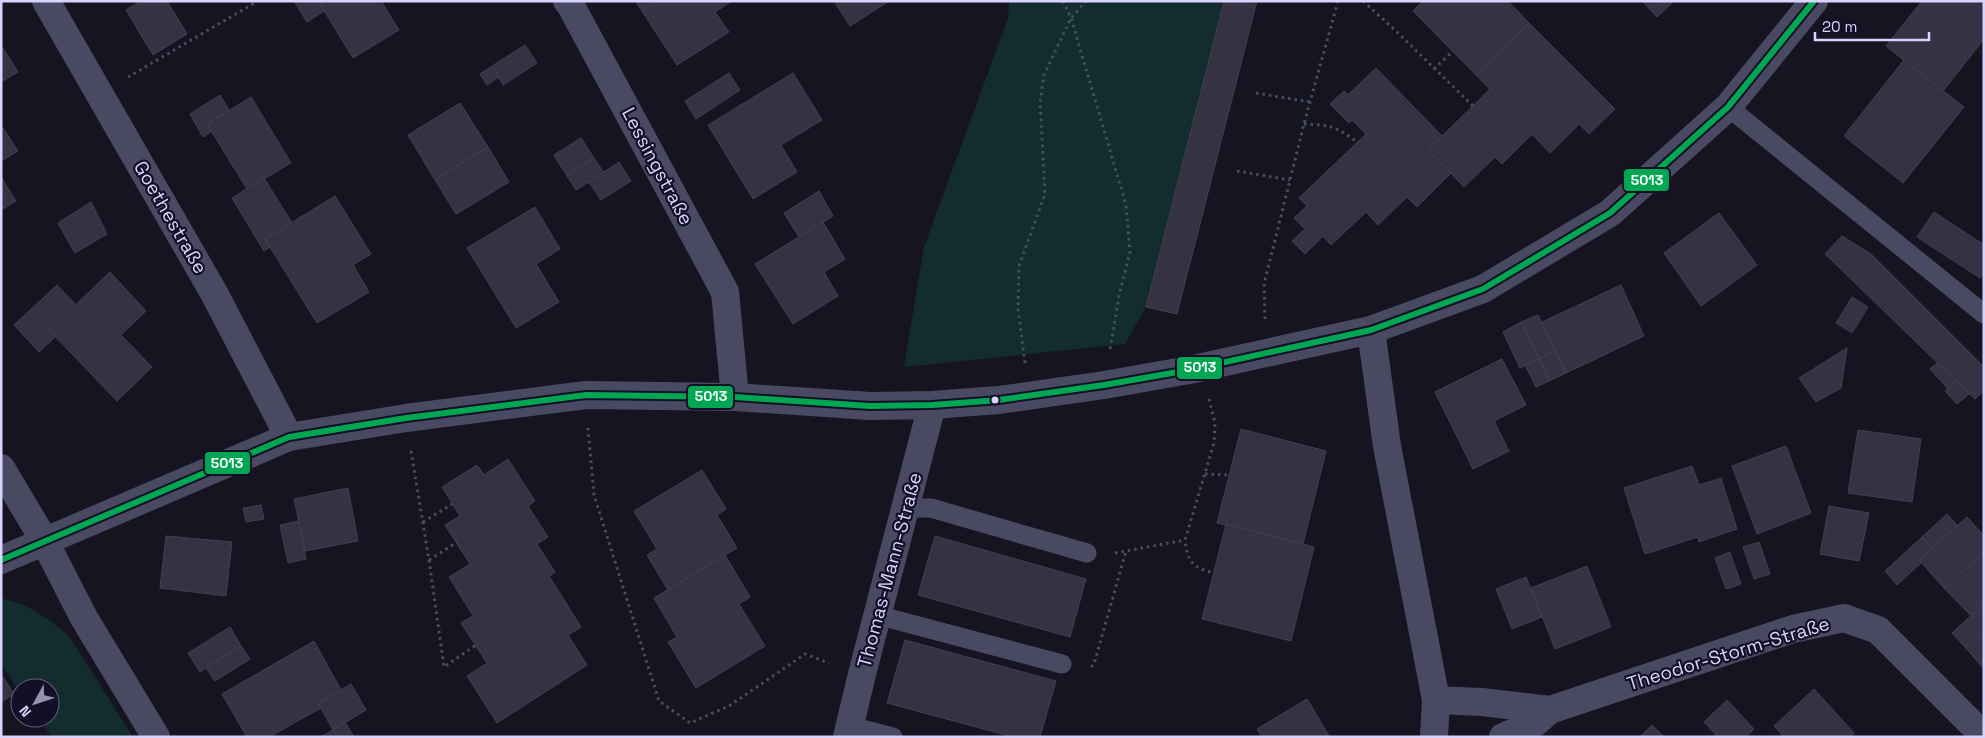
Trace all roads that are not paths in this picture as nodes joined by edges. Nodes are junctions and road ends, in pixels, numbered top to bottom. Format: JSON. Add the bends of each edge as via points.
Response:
{"nodes":[{"id":1,"x":46,"y":1,"type":"edge"},
{"id":2,"x":567,"y":1,"type":"edge"},
{"id":3,"x":1814,"y":1,"type":"edge"},
{"id":4,"x":1728,"y":107,"type":"junction"},
{"id":5,"x":1984,"y":314,"type":"edge"},
{"id":6,"x":1371,"y":330,"type":"junction"},
{"id":7,"x":735,"y":397,"type":"junction"},
{"id":8,"x":932,"y":405,"type":"junction"},
{"id":9,"x":289,"y":437,"type":"junction"},
{"id":10,"x":1,"y":468,"type":"edge"},
{"id":11,"x":905,"y":508,"type":"junction"},
{"id":12,"x":44,"y":540,"type":"junction"},
{"id":13,"x":1087,"y":553,"type":"road end"},
{"id":14,"x":1,"y":560,"type":"edge"},
{"id":15,"x":877,"y":615,"type":"junction"},
{"id":16,"x":1062,"y":664,"type":"road end"},
{"id":17,"x":1436,"y":700,"type":"junction"},
{"id":18,"x":1550,"y":710,"type":"junction"},
{"id":19,"x":848,"y":732,"type":"edge"},
{"id":20,"x":1984,"y":736,"type":"edge"},
{"id":21,"x":156,"y":737,"type":"edge"},
{"id":22,"x":893,"y":737,"type":"edge"},
{"id":23,"x":1434,"y":737,"type":"edge"},
{"id":24,"x":1503,"y":737,"type":"edge"}],
"edges":[{"from":1,"to":9,"type":"street","name":"Goethestraße","via":[[214,293]]},
{"from":2,"to":7,"type":"street","name":"Lessingstraße","via":[[725,292]]},
{"from":3,"to":4,"type":"street"},
{"from":4,"to":5,"type":"lane"},
{"from":4,"to":6,"type":"street","via":[[1610,213],[1483,288]]},
{"from":6,"to":8,"type":"street","via":[[1104,385],[999,400]]},
{"from":6,"to":17,"type":"street","via":[[1387,446]]},
{"from":7,"to":8,"type":"street","via":[[870,406]]},
{"from":7,"to":9,"type":"street","via":[[586,396],[406,418]]},
{"from":8,"to":11,"type":"street","name":"Thomas-Mann-Straße"},
{"from":9,"to":12,"type":"street"},
{"from":10,"to":12,"type":"street"},
{"from":11,"to":13,"type":"lane","via":[[931,508]]},
{"from":11,"to":15,"type":"street","name":"Thomas-Mann-Straße"},
{"from":12,"to":14,"type":"street"},
{"from":12,"to":21,"type":"street","via":[[84,618]]},
{"from":15,"to":16,"type":"lane"},
{"from":15,"to":19,"type":"street","name":"Thomas-Mann-Straße"},
{"from":17,"to":18,"type":"street","name":"Theodor-Storm-Straße"},
{"from":17,"to":23,"type":"street"},
{"from":18,"to":20,"type":"street","name":"Theodor-Storm-Straße","via":[[1793,629],[1844,618],[1878,630]]},
{"from":18,"to":24,"type":"street","name":"Theodor-Storm-Straße","via":[[1535,723]]},
{"from":19,"to":22,"type":"lane"}]}
